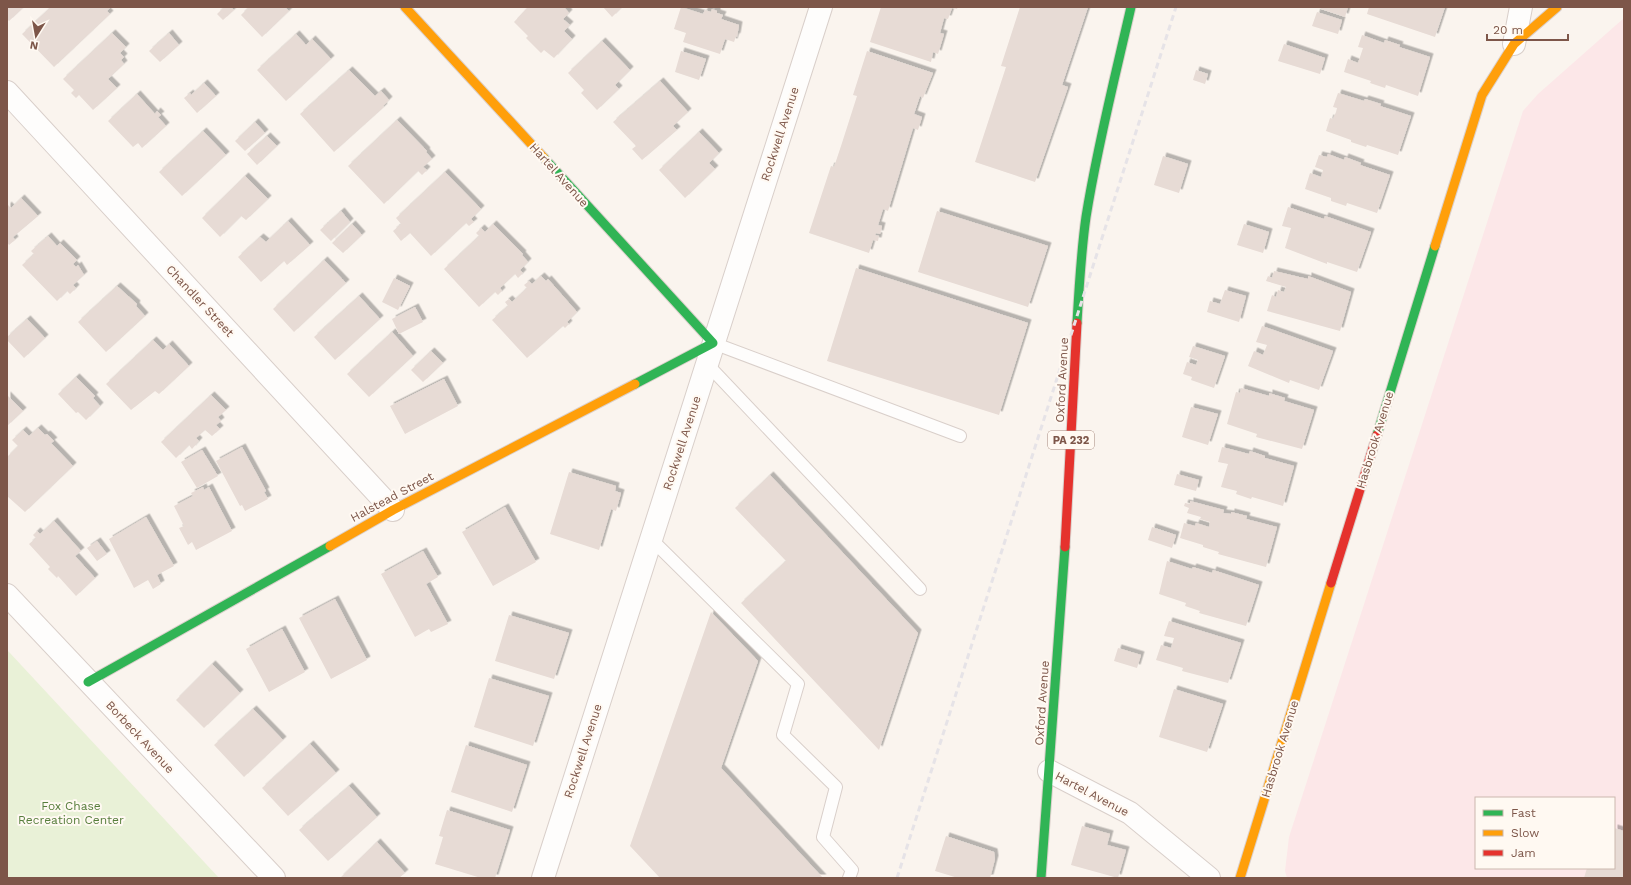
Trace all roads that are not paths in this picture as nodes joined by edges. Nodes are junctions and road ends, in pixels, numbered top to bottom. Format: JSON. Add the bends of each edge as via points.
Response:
{"nodes":[{"id":1,"x":405,"y":7,"type":"edge"},
{"id":2,"x":821,"y":7,"type":"edge"},
{"id":3,"x":1132,"y":7,"type":"edge"},
{"id":4,"x":1521,"y":7,"type":"edge"},
{"id":5,"x":1557,"y":7,"type":"edge"},
{"id":6,"x":1514,"y":44,"type":"junction"},
{"id":7,"x":7,"y":92,"type":"edge"},
{"id":8,"x":713,"y":343,"type":"junction"},
{"id":9,"x":708,"y":365,"type":"junction"},
{"id":10,"x":960,"y":436,"type":"dead end"},
{"id":11,"x":393,"y":510,"type":"junction"},
{"id":12,"x":651,"y":540,"type":"junction"},
{"id":13,"x":920,"y":589,"type":"dead end"},
{"id":14,"x":7,"y":595,"type":"edge"},
{"id":15,"x":88,"y":682,"type":"junction"},
{"id":16,"x":1049,"y":771,"type":"junction"},
{"id":17,"x":274,"y":878,"type":"edge"},
{"id":18,"x":543,"y":878,"type":"edge"},
{"id":19,"x":849,"y":878,"type":"edge"},
{"id":20,"x":1041,"y":878,"type":"edge"},
{"id":21,"x":1209,"y":878,"type":"edge"},
{"id":22,"x":1240,"y":878,"type":"edge"}],
"edges":[{"from":1,"to":8,"type":"main road","name":"Hartel Avenue"},
{"from":2,"to":8,"type":"street","name":"Rockwell Avenue"},
{"from":3,"to":16,"type":"main road","name":"Oxford Avenue","number":"PA 232","via":[[1097,158],[1080,268],[1067,519]]},
{"from":4,"to":6,"type":"street","name":"Hasbrook Avenue"},
{"from":5,"to":6,"type":"main road"},
{"from":6,"to":22,"type":"main road","name":"Hasbrook Avenue","via":[[1482,95]]},
{"from":7,"to":11,"type":"street","name":"Chandler Street"},
{"from":8,"to":9,"type":"street","name":"Rockwell Avenue"},
{"from":8,"to":10,"type":"lane"},
{"from":8,"to":11,"type":"main road","name":"Halstead Street"},
{"from":9,"to":12,"type":"street","name":"Rockwell Avenue"},
{"from":9,"to":13,"type":"lane"},
{"from":11,"to":15,"type":"main road","name":"Halstead Street"},
{"from":12,"to":18,"type":"street","name":"Rockwell Avenue"},
{"from":12,"to":19,"type":"lane","via":[[798,684],[784,735],[836,787],[823,837],[852,870]]},
{"from":14,"to":15,"type":"street","name":"Borbeck Avenue"},
{"from":15,"to":17,"type":"street","name":"Borbeck Avenue"},
{"from":16,"to":20,"type":"main road","name":"Oxford Avenue","number":"PA 232"},
{"from":16,"to":21,"type":"street","name":"Hartel Avenue","via":[[1130,813]]}]}
